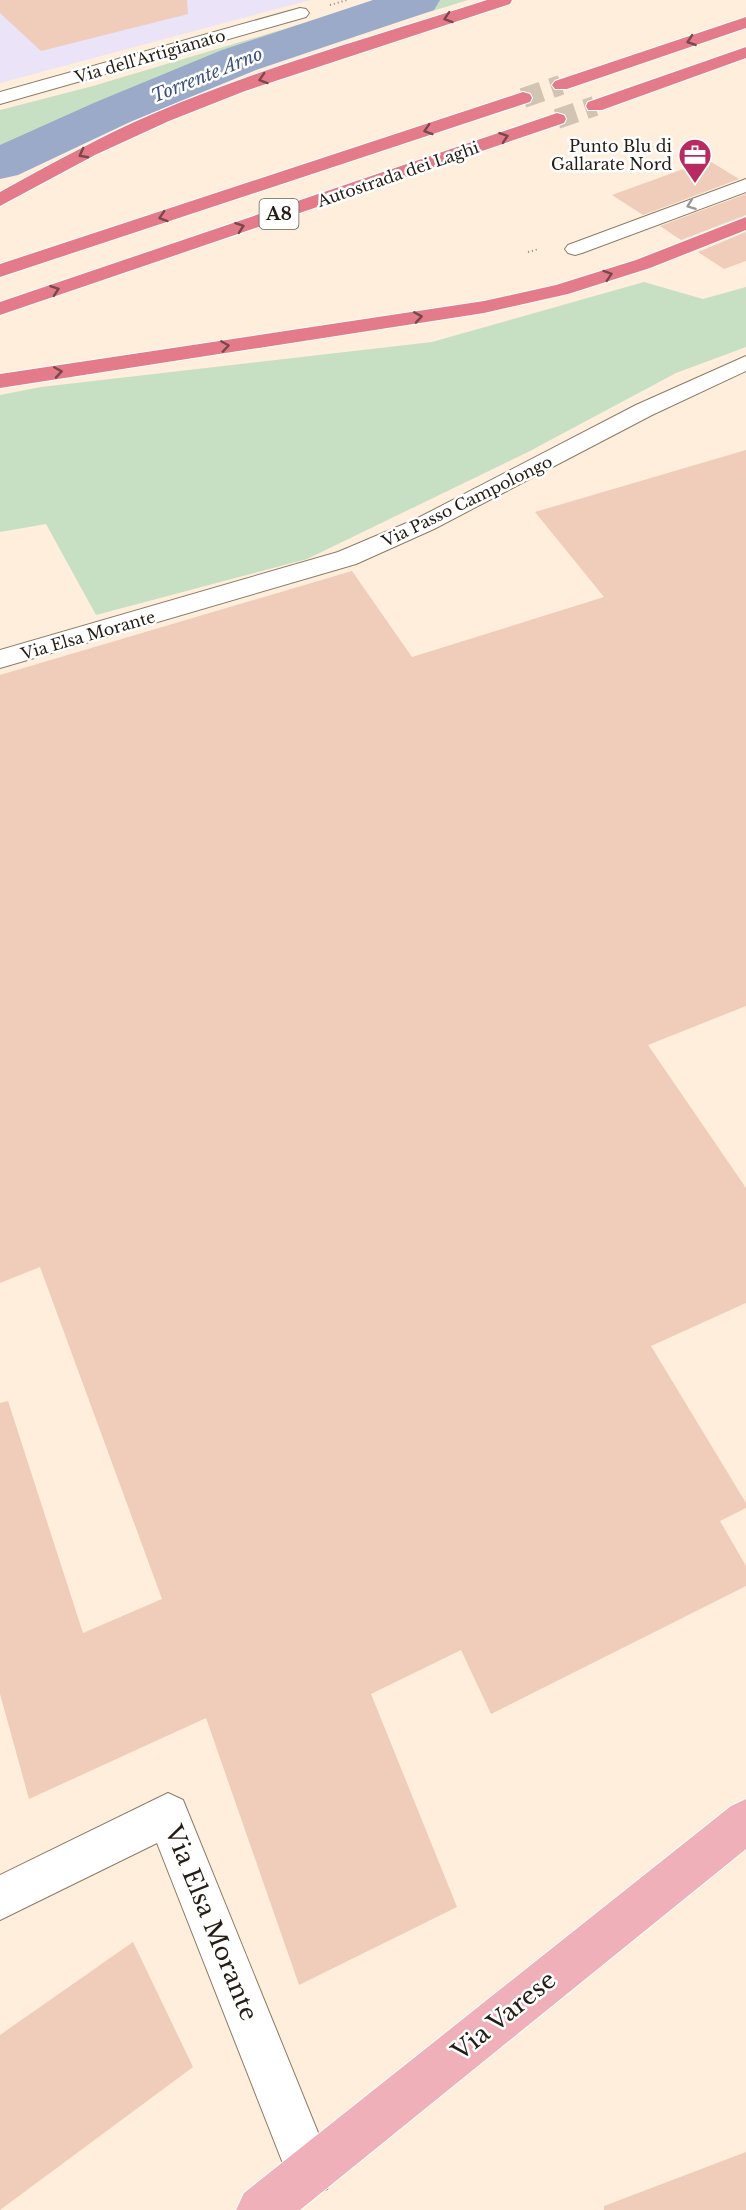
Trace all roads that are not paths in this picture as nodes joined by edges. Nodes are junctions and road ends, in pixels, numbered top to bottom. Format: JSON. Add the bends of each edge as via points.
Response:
{"nodes":[{"id":1,"x":504,"y":0,"type":"edge"},
{"id":2,"x":300,"y":13,"type":"dead end"},
{"id":3,"x":746,"y":22,"type":"edge"},
{"id":4,"x":746,"y":52,"type":"edge"},
{"id":5,"x":7,"y":79,"type":"dead end"},
{"id":6,"x":561,"y":85,"type":"tunnel mouth"},
{"id":7,"x":20,"y":93,"type":"junction"},
{"id":8,"x":0,"y":98,"type":"edge"},
{"id":9,"x":523,"y":98,"type":"tunnel mouth"},
{"id":10,"x":595,"y":106,"type":"tunnel mouth"},
{"id":11,"x":557,"y":119,"type":"tunnel mouth"},
{"id":12,"x":746,"y":184,"type":"edge"},
{"id":13,"x":0,"y":200,"type":"edge"},
{"id":14,"x":746,"y":223,"type":"edge"},
{"id":15,"x":574,"y":249,"type":"dead end"},
{"id":16,"x":0,"y":271,"type":"edge"},
{"id":17,"x":0,"y":309,"type":"edge"},
{"id":18,"x":746,"y":363,"type":"edge"},
{"id":19,"x":0,"y":381,"type":"edge"},
{"id":20,"x":176,"y":610,"type":"joint"},
{"id":21,"x":0,"y":660,"type":"edge"},
{"id":22,"x":746,"y":1821,"type":"edge"},
{"id":23,"x":0,"y":1898,"type":"edge"},
{"id":24,"x":310,"y":2172,"type":"junction"},
{"id":25,"x":261,"y":2210,"type":"edge"}],
"edges":[{"from":1,"to":13,"type":"highway","one_way":true,"via":[[239,87],[162,117]]},
{"from":2,"to":7,"type":"street","name":"Via dell'Artigianato"},
{"from":3,"to":6,"type":"highway","one_way":true},
{"from":4,"to":10,"type":"highway"},
{"from":5,"to":7,"type":"street"},
{"from":7,"to":8,"type":"street","name":"Via dell'Artigianato"},
{"from":9,"to":16,"type":"highway","name":"Autostrada dei Laghi","number":"A8","one_way":true},
{"from":17,"to":11,"type":"highway","name":"Autostrada dei Laghi","number":"A8","one_way":true},
{"from":12,"to":15,"type":"street","one_way":true},
{"from":19,"to":14,"type":"highway","one_way":true,"via":[[484,307],[561,290],[643,264]]},
{"from":18,"to":20,"type":"street","name":"Via Passo Campolongo","via":[[644,410],[425,525],[347,558]]},
{"from":20,"to":21,"type":"street","name":"Via Elsa Morante"},
{"from":22,"to":24,"type":"main road","name":"Via Varese"},
{"from":23,"to":24,"type":"street","name":"Via Elsa Morante","via":[[168,1815]]},
{"from":24,"to":25,"type":"main road","name":"Via Varese"}]}
